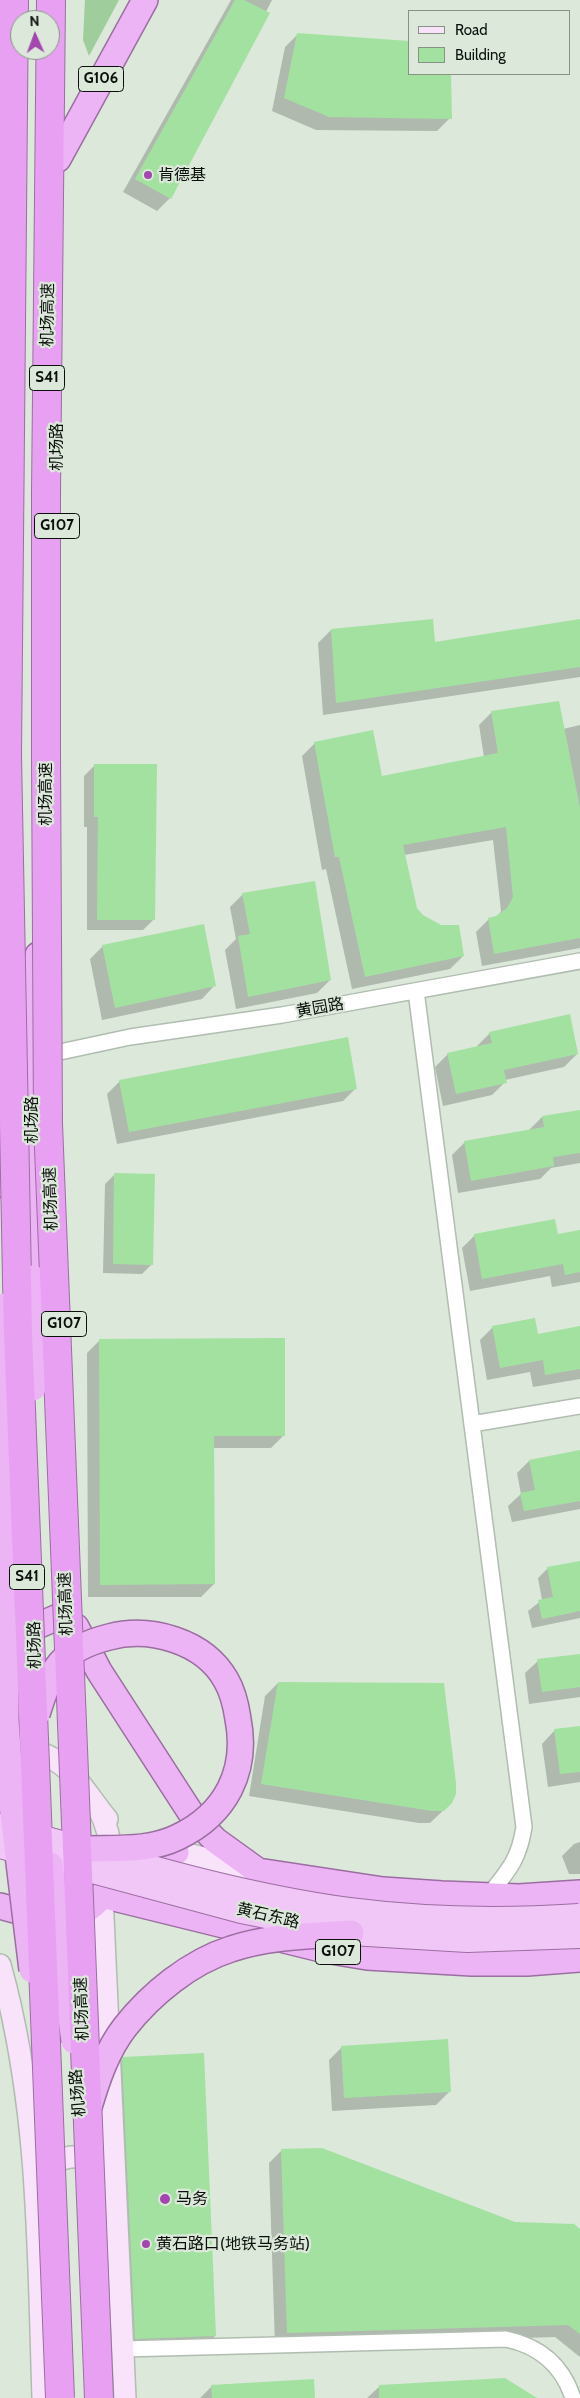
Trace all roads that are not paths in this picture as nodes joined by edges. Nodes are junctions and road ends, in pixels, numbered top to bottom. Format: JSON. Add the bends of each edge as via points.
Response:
{"nodes":[{"id":1,"x":3,"y":0,"type":"edge"},
{"id":2,"x":14,"y":0,"type":"edge"},
{"id":3,"x":51,"y":0,"type":"edge"},
{"id":4,"x":60,"y":0,"type":"edge"},
{"id":5,"x":145,"y":0,"type":"edge"},
{"id":6,"x":58,"y":158,"type":"junction"},
{"id":7,"x":0,"y":182,"type":"edge"},
{"id":8,"x":57,"y":893,"type":"junction"},
{"id":9,"x":580,"y":961,"type":"edge"},
{"id":10,"x":416,"y":991,"type":"junction"},
{"id":11,"x":60,"y":1052,"type":"junction"},
{"id":12,"x":0,"y":1134,"type":"edge"},
{"id":13,"x":580,"y":1406,"type":"edge"},
{"id":14,"x":472,"y":1424,"type":"junction"},
{"id":15,"x":65,"y":1605,"type":"junction"},
{"id":16,"x":0,"y":1626,"type":"edge"},
{"id":17,"x":0,"y":1689,"type":"edge"},
{"id":18,"x":36,"y":1714,"type":"junction"},
{"id":19,"x":6,"y":1721,"type":"junction"},
{"id":20,"x":0,"y":1748,"type":"edge"},
{"id":21,"x":69,"y":1769,"type":"junction"},
{"id":22,"x":98,"y":1809,"type":"junction"},
{"id":23,"x":0,"y":1826,"type":"edge"},
{"id":24,"x":0,"y":1846,"type":"edge"},
{"id":25,"x":176,"y":1852,"type":"junction"},
{"id":26,"x":82,"y":1858,"type":"junction"},
{"id":27,"x":258,"y":1871,"type":"junction"},
{"id":28,"x":580,"y":1893,"type":"edge"},
{"id":29,"x":102,"y":1895,"type":"junction"},
{"id":30,"x":488,"y":1896,"type":"junction"},
{"id":31,"x":0,"y":1906,"type":"edge"},
{"id":32,"x":159,"y":1910,"type":"junction"},
{"id":33,"x":579,"y":1916,"type":"edge"},
{"id":34,"x":255,"y":1933,"type":"junction"},
{"id":35,"x":351,"y":1933,"type":"junction"},
{"id":36,"x":580,"y":1936,"type":"edge"},
{"id":37,"x":580,"y":1959,"type":"edge"},
{"id":38,"x":0,"y":1965,"type":"edge"},
{"id":39,"x":82,"y":2131,"type":"junction"},
{"id":40,"x":115,"y":2166,"type":"junction"},
{"id":41,"x":35,"y":2174,"type":"junction"},
{"id":42,"x":123,"y":2349,"type":"junction"},
{"id":43,"x":42,"y":2398,"type":"edge"},
{"id":44,"x":60,"y":2398,"type":"edge"},
{"id":45,"x":66,"y":2398,"type":"edge"},
{"id":46,"x":94,"y":2398,"type":"edge"},
{"id":47,"x":99,"y":2398,"type":"edge"},
{"id":48,"x":125,"y":2398,"type":"edge"},
{"id":49,"x":573,"y":2398,"type":"edge"}],
"edges":[{"from":1,"to":7,"type":"highway"},
{"from":2,"to":44,"type":"highway","number":"S41","bridge":true,"via":[[7,755],[13,1121],[31,1688]]},
{"from":3,"to":47,"type":"highway","name":"机场高速","number":"S41","bridge":true,"via":[[46,493],[48,1124]]},
{"from":4,"to":6,"type":"highway","name":"机场路","number":"G107"},
{"from":5,"to":6,"type":"highway","number":"G106"},
{"from":6,"to":8,"type":"highway","name":"机场路","number":"G107"},
{"from":8,"to":11,"type":"highway","name":"机场路","number":"G107"},
{"from":8,"to":18,"type":"highway","name":"机场路","bridge":true,"via":[[38,956],[33,997],[32,1453]]},
{"from":9,"to":10,"type":"street","name":"黄园路"},
{"from":10,"to":11,"type":"street","name":"黄园路","via":[[130,1037]]},
{"from":10,"to":14,"type":"street"},
{"from":11,"to":15,"type":"highway","name":"机场路","number":"G107"},
{"from":12,"to":19,"type":"highway","name":"机场路","bridge":true,"via":[[4,1279]]},
{"from":13,"to":14,"type":"street"},
{"from":14,"to":30,"type":"street","via":[[524,1827],[521,1848],[511,1867]]},
{"from":15,"to":16,"type":"highway","via":[[45,1623],[25,1628]]},
{"from":15,"to":21,"type":"main road"},
{"from":15,"to":27,"type":"highway","number":"G107","via":[[100,1671],[194,1818],[215,1840]]},
{"from":17,"to":19,"type":"highway","bridge":true},
{"from":18,"to":26,"type":"highway","bridge":true,"via":[[47,1681],[58,1664],[74,1650],[124,1632],[172,1638],[192,1648],[225,1678],[234,1698],[241,1751],[236,1778],[223,1801],[201,1824],[177,1838]]},
{"from":18,"to":39,"type":"highway","name":"机场路","bridge":true,"via":[[49,1861],[72,2026]]},
{"from":19,"to":45,"type":"highway","name":"机场路","bridge":true,"via":[[13,1813],[52,2145]]},
{"from":20,"to":21,"type":"main road","via":[[13,1747],[41,1753]]},
{"from":21,"to":22,"type":"main road"},
{"from":22,"to":25,"type":"main road","via":[[113,1826],[130,1838]]},
{"from":22,"to":29,"type":"main road","via":[[110,1834],[112,1847]]},
{"from":23,"to":26,"type":"main road","bridge":true},
{"from":24,"to":26,"type":"main road","bridge":true},
{"from":25,"to":27,"type":"main road"},
{"from":25,"to":32,"type":"highway","via":[[157,1866],[149,1877],[149,1890]]},
{"from":26,"to":33,"type":"main road","name":"黄石东路","bridge":true,"via":[[348,1910],[467,1919]]},
{"from":26,"to":35,"type":"main road","name":"黄石东路","bridge":true,"via":[[241,1911]]},
{"from":27,"to":30,"type":"highway","number":"G107","via":[[383,1890]]},
{"from":27,"to":34,"type":"highway","via":[[244,1882],[240,1894],[243,1917]]},
{"from":28,"to":30,"type":"highway","number":"G107"},
{"from":29,"to":31,"type":"highway","via":[[85,1912],[67,1915],[34,1915]]},
{"from":29,"to":32,"type":"highway","number":"G107"},
{"from":29,"to":40,"type":"main road"},
{"from":32,"to":34,"type":"highway","number":"G107"},
{"from":34,"to":37,"type":"highway","number":"G107","via":[[325,1950],[402,1961],[518,1963]]},
{"from":35,"to":36,"type":"main road","name":"黄石东路","bridge":true,"via":[[467,1940]]},
{"from":35,"to":39,"type":"highway","bridge":true,"via":[[297,1937],[230,1949],[177,1978],[149,2002],[116,2041],[97,2082]]},
{"from":38,"to":41,"type":"main road","via":[[22,2053]]},
{"from":39,"to":46,"type":"highway","name":"机场路"},
{"from":40,"to":41,"type":"main road","via":[[86,2156],[59,2158]]},
{"from":40,"to":42,"type":"main road"},
{"from":41,"to":43,"type":"main road"},
{"from":42,"to":48,"type":"main road"},
{"from":42,"to":49,"type":"street","via":[[506,2339],[525,2343],[543,2354],[554,2364]]}]}
